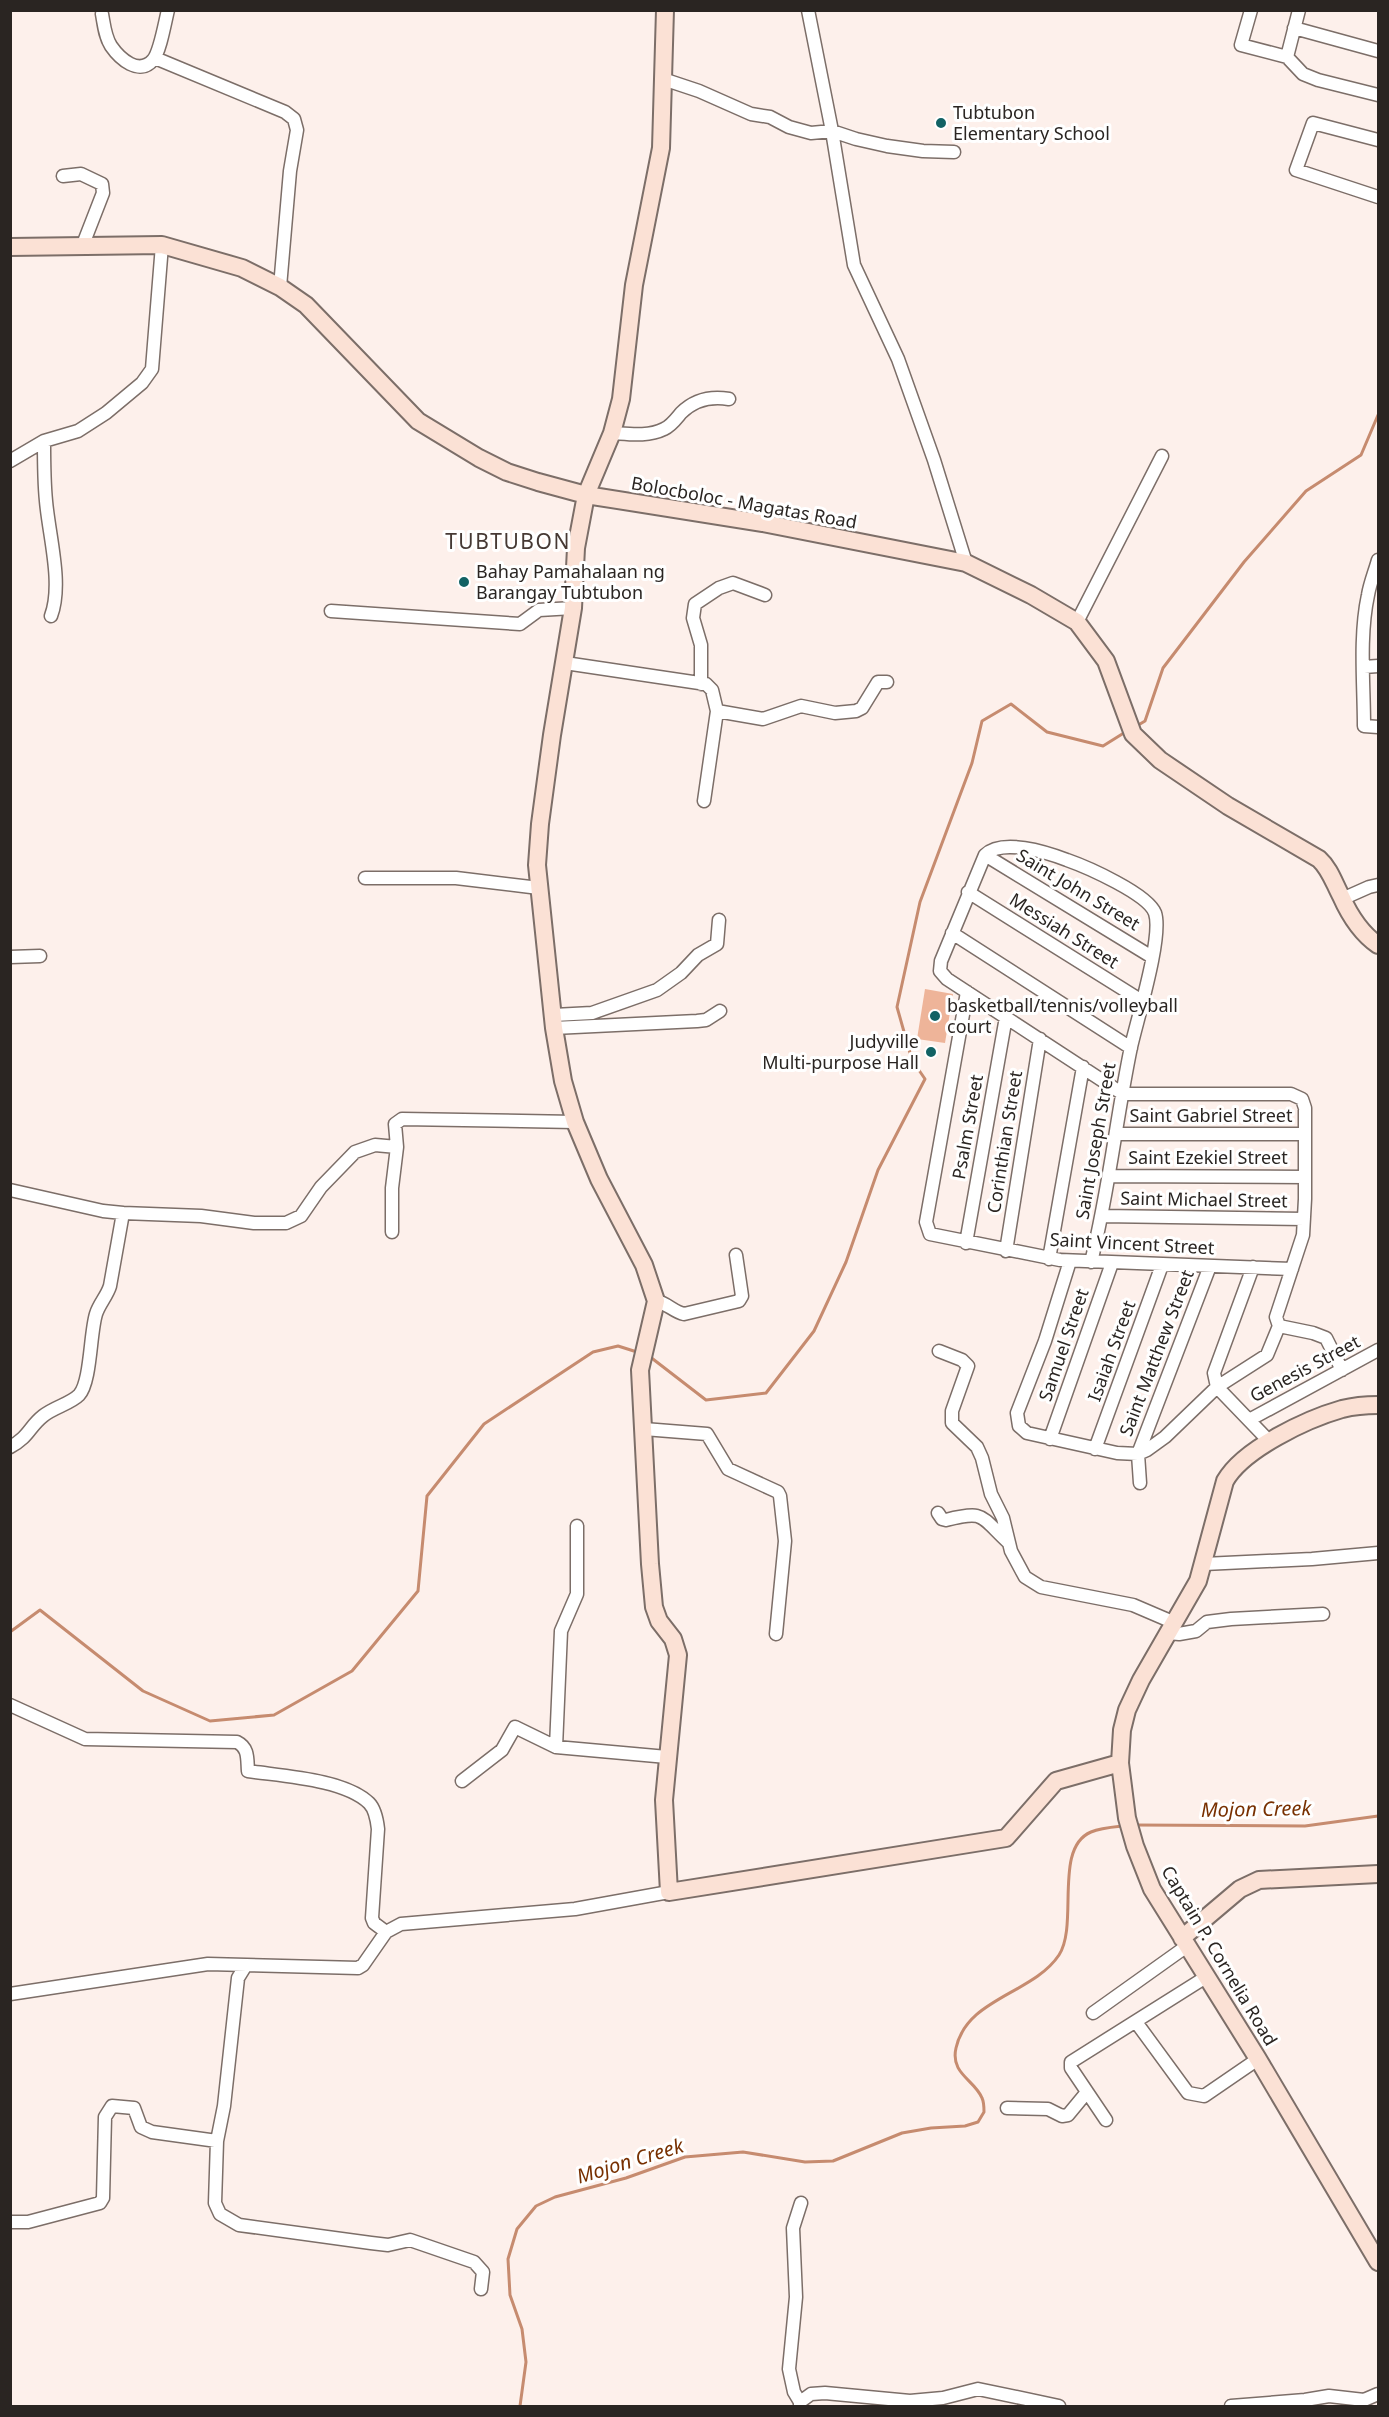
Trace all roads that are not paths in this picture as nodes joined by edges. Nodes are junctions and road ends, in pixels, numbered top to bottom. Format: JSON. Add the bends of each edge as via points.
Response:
{"nodes":[{"id":1,"x":168,"y":10,"type":"edge"},
{"id":2,"x":665,"y":10,"type":"edge"},
{"id":3,"x":808,"y":10,"type":"edge"},
{"id":4,"x":1251,"y":10,"type":"edge"},
{"id":5,"x":1299,"y":10,"type":"edge"},
{"id":6,"x":102,"y":14,"type":"dead end"},
{"id":7,"x":1294,"y":28,"type":"junction"},
{"id":8,"x":1378,"y":51,"type":"edge"},
{"id":9,"x":1287,"y":57,"type":"junction"},
{"id":10,"x":155,"y":58,"type":"junction"},
{"id":11,"x":663,"y":79,"type":"junction"},
{"id":12,"x":1378,"y":95,"type":"edge"},
{"id":13,"x":832,"y":131,"type":"junction"},
{"id":14,"x":1378,"y":140,"type":"edge"},
{"id":15,"x":954,"y":152,"type":"dead end"},
{"id":16,"x":63,"y":176,"type":"dead end"},
{"id":17,"x":1378,"y":197,"type":"edge"},
{"id":18,"x":162,"y":245,"type":"junction"},
{"id":19,"x":10,"y":247,"type":"edge"},
{"id":20,"x":82,"y":247,"type":"junction"},
{"id":21,"x":280,"y":287,"type":"junction"},
{"id":22,"x":729,"y":399,"type":"dead end"},
{"id":23,"x":612,"y":433,"type":"junction"},
{"id":24,"x":44,"y":441,"type":"junction"},
{"id":25,"x":1161,"y":456,"type":"dead end"},
{"id":26,"x":10,"y":461,"type":"edge"},
{"id":27,"x":586,"y":495,"type":"junction"},
{"id":28,"x":1378,"y":560,"type":"edge"},
{"id":29,"x":966,"y":563,"type":"junction"},
{"id":30,"x":765,"y":595,"type":"dead end"},
{"id":31,"x":1373,"y":596,"type":"edge"},
{"id":32,"x":573,"y":608,"type":"junction"},
{"id":33,"x":331,"y":611,"type":"dead end"},
{"id":34,"x":51,"y":616,"type":"dead end"},
{"id":35,"x":1077,"y":622,"type":"junction"},
{"id":36,"x":565,"y":663,"type":"junction"},
{"id":37,"x":1378,"y":666,"type":"edge"},
{"id":38,"x":1364,"y":667,"type":"junction"},
{"id":39,"x":887,"y":682,"type":"dead end"},
{"id":40,"x":701,"y":684,"type":"junction"},
{"id":41,"x":717,"y":711,"type":"junction"},
{"id":42,"x":1378,"y":728,"type":"edge"},
{"id":43,"x":704,"y":801,"type":"dead end"},
{"id":44,"x":985,"y":855,"type":"junction"},
{"id":45,"x":365,"y":878,"type":"dead end"},
{"id":46,"x":1378,"y":885,"type":"edge"},
{"id":47,"x":540,"y":888,"type":"junction"},
{"id":48,"x":968,"y":892,"type":"junction"},
{"id":49,"x":1342,"y":899,"type":"junction"},
{"id":50,"x":719,"y":920,"type":"dead end"},
{"id":51,"x":952,"y":933,"type":"junction"},
{"id":52,"x":1378,"y":945,"type":"edge"},
{"id":53,"x":40,"y":956,"type":"dead end"},
{"id":54,"x":10,"y":957,"type":"edge"},
{"id":55,"x":1152,"y":957,"type":"junction"},
{"id":56,"x":967,"y":992,"type":"junction"},
{"id":57,"x":1142,"y":1001,"type":"junction"},
{"id":58,"x":720,"y":1011,"type":"dead end"},
{"id":59,"x":1006,"y":1017,"type":"junction"},
{"id":60,"x":554,"y":1022,"type":"junction"},
{"id":61,"x":1040,"y":1039,"type":"junction"},
{"id":62,"x":1131,"y":1048,"type":"junction"},
{"id":63,"x":1083,"y":1067,"type":"junction"},
{"id":64,"x":1123,"y":1094,"type":"junction"},
{"id":65,"x":575,"y":1122,"type":"junction"},
{"id":66,"x":1116,"y":1134,"type":"junction"},
{"id":67,"x":1305,"y":1134,"type":"junction"},
{"id":68,"x":397,"y":1146,"type":"junction"},
{"id":69,"x":1110,"y":1176,"type":"junction"},
{"id":70,"x":1305,"y":1177,"type":"junction"},
{"id":71,"x":10,"y":1190,"type":"edge"},
{"id":72,"x":123,"y":1213,"type":"junction"},
{"id":73,"x":1102,"y":1216,"type":"junction"},
{"id":74,"x":1304,"y":1219,"type":"junction"},
{"id":75,"x":392,"y":1232,"type":"dead end"},
{"id":76,"x":966,"y":1243,"type":"junction"},
{"id":77,"x":1006,"y":1251,"type":"junction"},
{"id":78,"x":736,"y":1255,"type":"dead end"},
{"id":79,"x":1049,"y":1259,"type":"junction"},
{"id":80,"x":1070,"y":1261,"type":"junction"},
{"id":81,"x":1091,"y":1262,"type":"junction"},
{"id":82,"x":1112,"y":1263,"type":"junction"},
{"id":83,"x":1162,"y":1265,"type":"junction"},
{"id":84,"x":1210,"y":1266,"type":"junction"},
{"id":85,"x":1253,"y":1268,"type":"junction"},
{"id":86,"x":1292,"y":1269,"type":"junction"},
{"id":87,"x":656,"y":1301,"type":"junction"},
{"id":88,"x":1279,"y":1326,"type":"junction"},
{"id":89,"x":1378,"y":1350,"type":"edge"},
{"id":90,"x":939,"y":1351,"type":"dead end"},
{"id":91,"x":1342,"y":1370,"type":"junction"},
{"id":92,"x":1217,"y":1387,"type":"junction"},
{"id":93,"x":1378,"y":1405,"type":"edge"},
{"id":94,"x":1249,"y":1420,"type":"junction"},
{"id":95,"x":644,"y":1429,"type":"junction"},
{"id":96,"x":1050,"y":1439,"type":"junction"},
{"id":97,"x":1269,"y":1442,"type":"junction"},
{"id":98,"x":10,"y":1447,"type":"edge"},
{"id":99,"x":1095,"y":1449,"type":"junction"},
{"id":100,"x":1138,"y":1454,"type":"junction"},
{"id":101,"x":1140,"y":1483,"type":"dead end"},
{"id":102,"x":938,"y":1513,"type":"dead end"},
{"id":103,"x":577,"y":1526,"type":"dead end"},
{"id":104,"x":1008,"y":1542,"type":"junction"},
{"id":105,"x":1378,"y":1552,"type":"edge"},
{"id":106,"x":1204,"y":1564,"type":"junction"},
{"id":107,"x":1323,"y":1614,"type":"dead end"},
{"id":108,"x":1171,"y":1628,"type":"junction"},
{"id":109,"x":776,"y":1634,"type":"dead end"},
{"id":110,"x":10,"y":1705,"type":"edge"},
{"id":111,"x":556,"y":1747,"type":"junction"},
{"id":112,"x":667,"y":1757,"type":"junction"},
{"id":113,"x":1120,"y":1763,"type":"junction"},
{"id":114,"x":462,"y":1781,"type":"dead end"},
{"id":115,"x":1378,"y":1874,"type":"edge"},
{"id":116,"x":669,"y":1892,"type":"junction"},
{"id":117,"x":387,"y":1932,"type":"junction"},
{"id":118,"x":1185,"y":1942,"type":"junction"},
{"id":119,"x":246,"y":1965,"type":"junction"},
{"id":120,"x":1206,"y":1977,"type":"junction"},
{"id":121,"x":10,"y":1994,"type":"edge"},
{"id":122,"x":1093,"y":2013,"type":"dead end"},
{"id":123,"x":1136,"y":2022,"type":"junction"},
{"id":124,"x":1258,"y":2059,"type":"junction"},
{"id":125,"x":1087,"y":2092,"type":"junction"},
{"id":126,"x":1007,"y":2109,"type":"dead end"},
{"id":127,"x":1106,"y":2120,"type":"dead end"},
{"id":128,"x":217,"y":2141,"type":"junction"},
{"id":129,"x":801,"y":2203,"type":"dead end"},
{"id":130,"x":10,"y":2223,"type":"edge"},
{"id":131,"x":1378,"y":2262,"type":"edge"},
{"id":132,"x":481,"y":2289,"type":"dead end"},
{"id":133,"x":1378,"y":2394,"type":"edge"},
{"id":134,"x":944,"y":2402,"type":"edge"},
{"id":135,"x":800,"y":2404,"type":"edge"},
{"id":136,"x":1059,"y":2406,"type":"edge"},
{"id":137,"x":1232,"y":2406,"type":"edge"}],
"edges":[{"from":1,"to":10,"type":"street"},
{"from":2,"to":11,"type":"street"},
{"from":3,"to":13,"type":"street"},
{"from":4,"to":9,"type":"street","via":[[1241,45]]},
{"from":5,"to":7,"type":"street"},
{"from":6,"to":10,"type":"street","via":[[111,45],[128,63],[146,67]]},
{"from":7,"to":8,"type":"street"},
{"from":7,"to":9,"type":"street"},
{"from":9,"to":12,"type":"street","via":[[1303,74],[1317,80]]},
{"from":10,"to":21,"type":"street","via":[[294,119],[297,130]]},
{"from":11,"to":13,"type":"street","via":[[789,127],[811,133]]},
{"from":11,"to":23,"type":"street","via":[[661,148],[634,285],[621,399]]},
{"from":13,"to":15,"type":"street","via":[[887,146]]},
{"from":13,"to":29,"type":"street","via":[[854,266],[902,369]]},
{"from":14,"to":17,"type":"street","via":[[1313,123],[1296,170]]},
{"from":16,"to":20,"type":"street","via":[[81,174],[102,184],[103,193]]},
{"from":18,"to":20,"type":"street","name":"Bolocboloc - Magatas Road"},
{"from":18,"to":21,"type":"street","name":"Bolocboloc - Magatas Road","via":[[242,268]]},
{"from":18,"to":24,"type":"street","via":[[152,369],[142,383],[106,413],[78,431]]},
{"from":19,"to":20,"type":"street","name":"Bolocboloc - Magatas Road"},
{"from":21,"to":27,"type":"street","name":"Bolocboloc - Magatas Road","via":[[306,305],[418,421],[507,472]]},
{"from":22,"to":23,"type":"street","via":[[707,398],[688,406],[667,428],[655,433]]},
{"from":23,"to":27,"type":"street"},
{"from":24,"to":26,"type":"street"},
{"from":24,"to":34,"type":"street","via":[[44,483],[56,586]]},
{"from":25,"to":35,"type":"street"},
{"from":27,"to":29,"type":"street","name":"Bolocboloc - Magatas Road"},
{"from":27,"to":32,"type":"street","via":[[576,548]]},
{"from":28,"to":31,"type":"street"},
{"from":29,"to":35,"type":"street","name":"Bolocboloc - Magatas Road"},
{"from":30,"to":40,"type":"street","via":[[733,583],[695,604],[693,618],[701,645]]},
{"from":31,"to":38,"type":"street","via":[[1364,630]]},
{"from":32,"to":33,"type":"street","via":[[539,610],[520,624]]},
{"from":32,"to":36,"type":"street"},
{"from":35,"to":49,"type":"street","name":"Bolocboloc - Magatas Road","via":[[1106,661],[1131,728],[1160,760],[1319,859]]},
{"from":36,"to":40,"type":"street"},
{"from":36,"to":47,"type":"street","via":[[540,824]]},
{"from":37,"to":38,"type":"street"},
{"from":38,"to":42,"type":"street","via":[[1364,726]]},
{"from":39,"to":41,"type":"street","via":[[878,682],[856,711],[835,713],[801,706],[763,718]]},
{"from":40,"to":41,"type":"street","via":[[710,686]]},
{"from":41,"to":43,"type":"street"},
{"from":44,"to":48,"type":"street"},
{"from":44,"to":55,"type":"street","name":"Saint John Street"},
{"from":44,"to":55,"type":"street","name":"Saint Joseph Street","via":[[996,847],[1031,850],[1085,866],[1113,880],[1152,908],[1156,927]]},
{"from":45,"to":47,"type":"street","via":[[456,878]]},
{"from":46,"to":49,"type":"street"},
{"from":47,"to":60,"type":"street"},
{"from":48,"to":51,"type":"street"},
{"from":48,"to":57,"type":"street","name":"Messiah Street"},
{"from":49,"to":52,"type":"street","name":"Bolocboloc - Magatas Road","via":[[1351,916]]},
{"from":50,"to":60,"type":"street","via":[[717,944],[657,990]]},
{"from":51,"to":56,"type":"street","via":[[940,971]]},
{"from":51,"to":62,"type":"street"},
{"from":53,"to":54,"type":"street"},
{"from":55,"to":57,"type":"street","name":"Saint Joseph Street"},
{"from":56,"to":59,"type":"street"},
{"from":56,"to":76,"type":"street","name":"Saint Vincent Street","via":[[926,1222],[933,1236]]},
{"from":57,"to":62,"type":"street","name":"Saint Joseph Street"},
{"from":58,"to":60,"type":"street","via":[[697,1021]]},
{"from":59,"to":61,"type":"street"},
{"from":59,"to":76,"type":"street","name":"Psalm Street"},
{"from":60,"to":65,"type":"street","via":[[563,1081]]},
{"from":61,"to":63,"type":"street"},
{"from":61,"to":77,"type":"street","name":"Corinthian Street"},
{"from":62,"to":64,"type":"street","name":"Saint Joseph Street"},
{"from":63,"to":64,"type":"street"},
{"from":63,"to":79,"type":"street"},
{"from":64,"to":66,"type":"street","name":"Saint Joseph Street"},
{"from":64,"to":67,"type":"street","via":[[1297,1095],[1304,1103]]},
{"from":65,"to":68,"type":"street","via":[[402,1119],[395,1124]]},
{"from":65,"to":87,"type":"street","via":[[599,1179],[644,1265]]},
{"from":66,"to":67,"type":"street","name":"Saint Gabriel Street"},
{"from":66,"to":69,"type":"street","name":"Saint Joseph Street"},
{"from":67,"to":70,"type":"street"},
{"from":68,"to":72,"type":"street","via":[[375,1145],[355,1152],[321,1187],[301,1216],[286,1223]]},
{"from":68,"to":75,"type":"street"},
{"from":69,"to":70,"type":"street","name":"Saint Ezekiel Street"},
{"from":69,"to":73,"type":"street","name":"Saint Joseph Street"},
{"from":70,"to":74,"type":"street"},
{"from":71,"to":72,"type":"street"},
{"from":72,"to":98,"type":"street","via":[[110,1286],[97,1312],[82,1392],[44,1415],[22,1441]]},
{"from":73,"to":74,"type":"street","name":"Saint Michael Street"},
{"from":73,"to":81,"type":"street","name":"Saint Joseph Street"},
{"from":74,"to":86,"type":"street"},
{"from":76,"to":77,"type":"street","name":"Saint Vincent Street"},
{"from":77,"to":79,"type":"street","name":"Saint Vincent Street"},
{"from":78,"to":87,"type":"street","via":[[742,1296],[739,1301],[684,1314]]},
{"from":79,"to":80,"type":"street","name":"Saint Vincent Street"},
{"from":80,"to":81,"type":"street","name":"Saint Vincent Street"},
{"from":80,"to":96,"type":"street","via":[[1017,1413],[1022,1430]]},
{"from":81,"to":82,"type":"street","name":"Saint Vincent Street"},
{"from":82,"to":83,"type":"street","name":"Saint Vincent Street"},
{"from":82,"to":96,"type":"street","name":"Samuel Street"},
{"from":83,"to":84,"type":"street","name":"Saint Vincent Street"},
{"from":83,"to":99,"type":"street","name":"Isaiah Street"},
{"from":84,"to":85,"type":"street","name":"Saint Vincent Street"},
{"from":84,"to":100,"type":"street","name":"Saint Matthew Street"},
{"from":85,"to":86,"type":"street","name":"Saint Vincent Street"},
{"from":85,"to":92,"type":"street","via":[[1214,1367]]},
{"from":86,"to":88,"type":"street","via":[[1276,1317]]},
{"from":87,"to":95,"type":"street","via":[[640,1370]]},
{"from":88,"to":91,"type":"street","via":[[1326,1338]]},
{"from":88,"to":92,"type":"street","via":[[1267,1354]]},
{"from":89,"to":91,"type":"street","name":"Genesis Street"},
{"from":90,"to":104,"type":"street","via":[[968,1366],[952,1410],[952,1423],[977,1447]]},
{"from":91,"to":94,"type":"street","name":"Genesis Street"},
{"from":92,"to":94,"type":"street"},
{"from":92,"to":100,"type":"street","via":[[1165,1437]]},
{"from":93,"to":97,"type":"street","name":"Captain P. Cornelia Road","via":[[1334,1412]]},
{"from":94,"to":97,"type":"street"},
{"from":95,"to":109,"type":"street","via":[[706,1434],[728,1469],[778,1492],[785,1541]]},
{"from":95,"to":112,"type":"street","via":[[654,1607],[678,1655]]},
{"from":96,"to":99,"type":"street"},
{"from":97,"to":106,"type":"street","name":"Captain P. Cornelia Road","via":[[1237,1464],[1225,1481]]},
{"from":99,"to":100,"type":"street"},
{"from":100,"to":101,"type":"street"},
{"from":102,"to":104,"type":"street","via":[[946,1520],[980,1515]]},
{"from":103,"to":111,"type":"street","via":[[577,1594],[561,1631]]},
{"from":104,"to":108,"type":"street","via":[[1025,1577],[1041,1587],[1133,1605]]},
{"from":105,"to":106,"type":"street"},
{"from":106,"to":108,"type":"street","name":"Captain P. Cornelia Road","via":[[1191,1597]]},
{"from":107,"to":108,"type":"street","via":[[1207,1622],[1196,1631],[1179,1634]]},
{"from":108,"to":113,"type":"street","name":"Captain P. Cornelia Road","via":[[1127,1710]]},
{"from":110,"to":117,"type":"street","via":[[85,1739],[237,1743],[246,1749],[248,1771],[342,1786],[370,1803],[376,1815],[372,1918]]},
{"from":111,"to":112,"type":"street"},
{"from":111,"to":114,"type":"street","via":[[515,1727],[501,1750]]},
{"from":112,"to":116,"type":"street","via":[[664,1800]]},
{"from":113,"to":116,"type":"street","via":[[1056,1781],[1006,1838]]},
{"from":113,"to":118,"type":"street","name":"Captain P. Cornelia Road","via":[[1135,1846],[1152,1889]]},
{"from":115,"to":118,"type":"street","via":[[1259,1880],[1240,1888]]},
{"from":116,"to":117,"type":"street","via":[[575,1909],[406,1922]]},
{"from":117,"to":119,"type":"street","via":[[358,1968]]},
{"from":118,"to":120,"type":"street","name":"Captain P. Cornelia Road"},
{"from":118,"to":122,"type":"street"},
{"from":119,"to":121,"type":"street","via":[[208,1964]]},
{"from":119,"to":128,"type":"street","via":[[238,1978]]},
{"from":120,"to":123,"type":"street"},
{"from":120,"to":124,"type":"street","name":"Captain P. Cornelia Road"},
{"from":123,"to":124,"type":"street","via":[[1194,2096],[1204,2096]]},
{"from":123,"to":125,"type":"street","via":[[1071,2062]]},
{"from":124,"to":131,"type":"street","name":"Captain P. Cornelia Road"},
{"from":125,"to":126,"type":"street","via":[[1068,2115],[1048,2109]]},
{"from":125,"to":127,"type":"street"},
{"from":128,"to":130,"type":"street","via":[[152,2132],[141,2127],[135,2109],[112,2106],[105,2117],[100,2203]]},
{"from":128,"to":132,"type":"street","via":[[215,2203],[220,2214],[239,2225],[388,2245],[410,2240],[474,2262],[483,2272]]},
{"from":129,"to":135,"type":"street","via":[[794,2228],[796,2297],[789,2369]]},
{"from":133,"to":137,"type":"street","via":[[1364,2400],[1329,2396]]},
{"from":134,"to":135,"type":"street","via":[[825,2393],[811,2394]]},
{"from":134,"to":136,"type":"street","via":[[978,2389]]}]}
